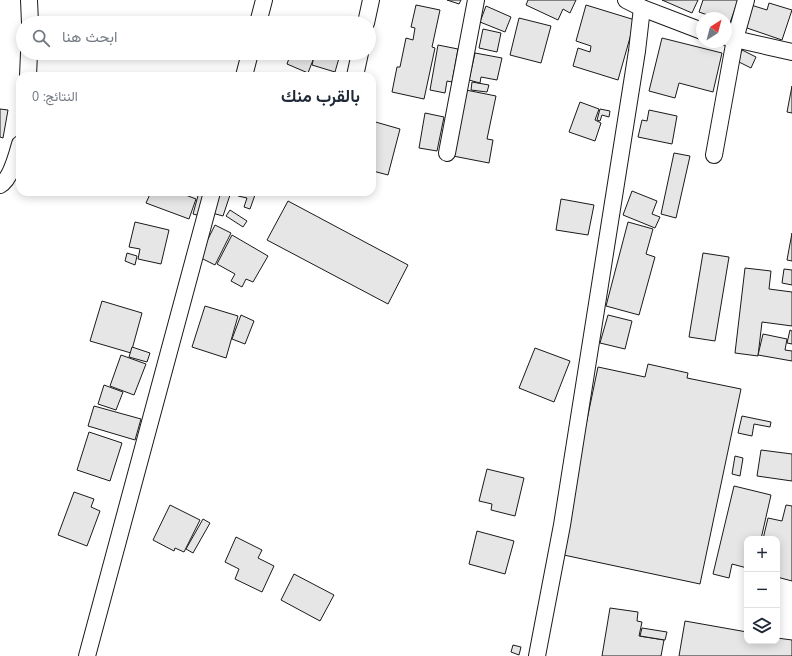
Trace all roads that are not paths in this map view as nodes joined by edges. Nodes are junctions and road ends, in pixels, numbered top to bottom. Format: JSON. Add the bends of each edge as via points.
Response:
{"nodes":[{"id":1,"x":29,"y":0,"type":"edge"},
{"id":2,"x":264,"y":0,"type":"edge"},
{"id":3,"x":371,"y":0,"type":"edge"},
{"id":4,"x":476,"y":0,"type":"edge"},
{"id":5,"x":626,"y":0,"type":"edge"},
{"id":6,"x":746,"y":0,"type":"edge"},
{"id":7,"x":642,"y":8,"type":"junction"},
{"id":8,"x":30,"y":16,"type":"edge"},
{"id":9,"x":260,"y":16,"type":"edge"},
{"id":10,"x":368,"y":16,"type":"edge"},
{"id":11,"x":696,"y":29,"type":"edge"},
{"id":12,"x":732,"y":33,"type":"edge"},
{"id":13,"x":732,"y":38,"type":"edge"},
{"id":14,"x":729,"y":48,"type":"edge"},
{"id":15,"x":792,"y":52,"type":"edge"},
{"id":16,"x":29,"y":60,"type":"edge"},
{"id":17,"x":248,"y":60,"type":"edge"},
{"id":18,"x":358,"y":60,"type":"edge"},
{"id":19,"x":28,"y":72,"type":"edge"},
{"id":20,"x":245,"y":72,"type":"edge"},
{"id":21,"x":356,"y":72,"type":"edge"},
{"id":22,"x":447,"y":153,"type":"dead end"},
{"id":23,"x":714,"y":155,"type":"dead end"},
{"id":24,"x":16,"y":158,"type":"edge"},
{"id":25,"x":0,"y":185,"type":"edge"},
{"id":26,"x":211,"y":196,"type":"edge"},
{"id":27,"x":87,"y":656,"type":"edge"},
{"id":28,"x":537,"y":656,"type":"edge"}],
"edges":[{"from":1,"to":8,"type":"street"},
{"from":2,"to":9,"type":"street"},
{"from":3,"to":10,"type":"street"},
{"from":4,"to":22,"type":"street"},
{"from":5,"to":7,"type":"street"},
{"from":6,"to":12,"type":"street"},
{"from":7,"to":11,"type":"street"},
{"from":7,"to":28,"type":"street","via":[[562,525]]},
{"from":13,"to":15,"type":"street"},
{"from":14,"to":23,"type":"street"},
{"from":16,"to":19,"type":"street"},
{"from":17,"to":20,"type":"street"},
{"from":18,"to":21,"type":"street"},
{"from":24,"to":25,"type":"street","via":[[5,183]]},
{"from":26,"to":27,"type":"street"}]}
